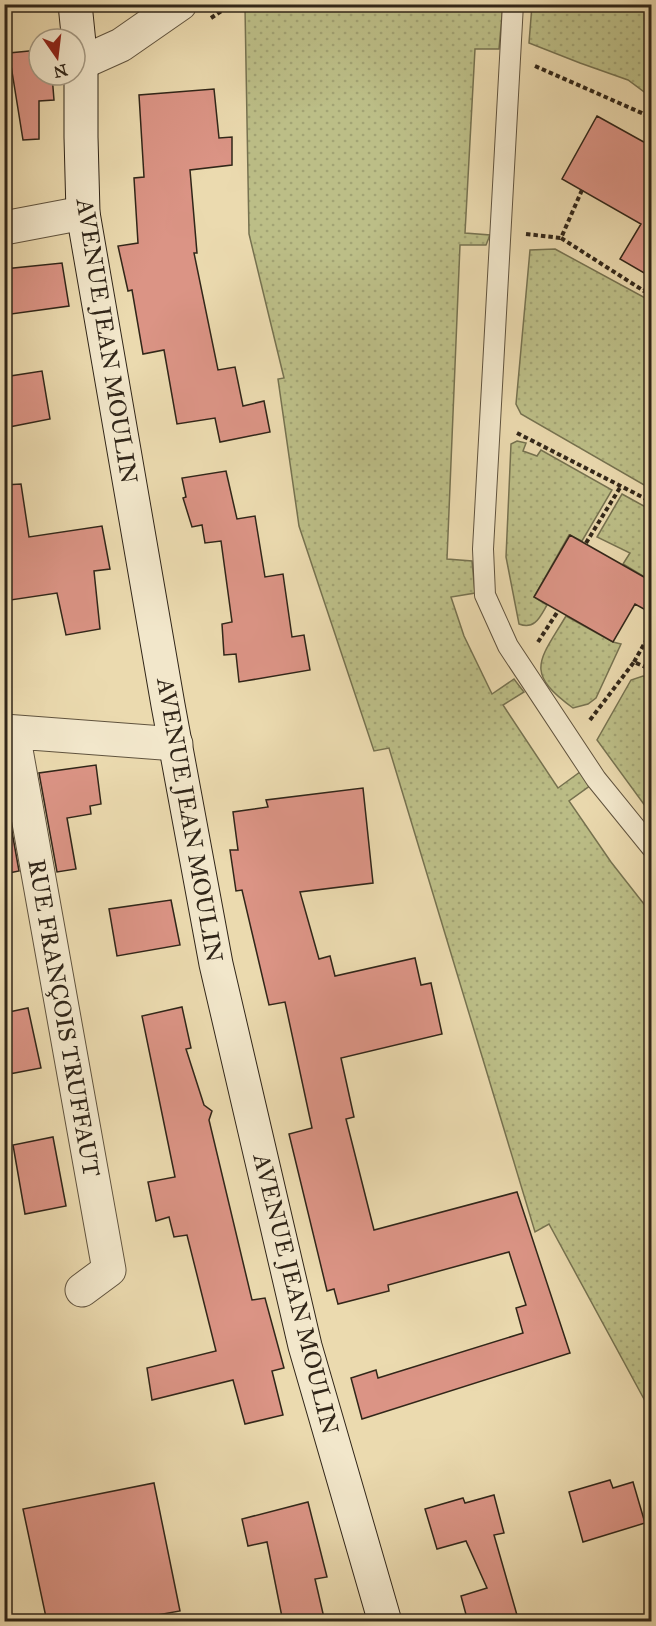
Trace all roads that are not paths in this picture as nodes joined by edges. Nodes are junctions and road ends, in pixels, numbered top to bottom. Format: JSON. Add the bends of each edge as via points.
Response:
{"nodes":[{"id":1,"x":75,"y":4,"type":"edge"},
{"id":2,"x":180,"y":4,"type":"edge"},
{"id":3,"x":513,"y":4,"type":"edge"},
{"id":4,"x":77,"y":27,"type":"edge"},
{"id":5,"x":87,"y":60,"type":"edge"},
{"id":6,"x":81,"y":87,"type":"edge"},
{"id":7,"x":83,"y":213,"type":"junction"},
{"id":8,"x":4,"y":228,"type":"edge"},
{"id":9,"x":9,"y":732,"type":"edge"},
{"id":10,"x":176,"y":744,"type":"junction"},
{"id":11,"x":651,"y":848,"type":"edge"},
{"id":12,"x":82,"y":1290,"type":"dead end"},
{"id":13,"x":385,"y":1622,"type":"edge"}],
"edges":[{"from":1,"to":4,"type":"main road","name":"AVENUE JEAN MOULIN"},
{"from":2,"to":5,"type":"main road","via":[[121,45]]},
{"from":3,"to":11,"type":"lane","via":[[483,549],[485,595],[517,660],[596,779]]},
{"from":6,"to":7,"type":"main road","name":"AVENUE JEAN MOULIN"},
{"from":7,"to":8,"type":"main road"},
{"from":7,"to":10,"type":"main road","name":"AVENUE JEAN MOULIN"},
{"from":9,"to":10,"type":"main road"},
{"from":9,"to":12,"type":"main road","name":"RUE FRANÇOIS TRUFFAUT","via":[[109,1270]]},
{"from":10,"to":13,"type":"main road","name":"AVENUE JEAN MOULIN","via":[[216,964],[305,1346]]}]}
